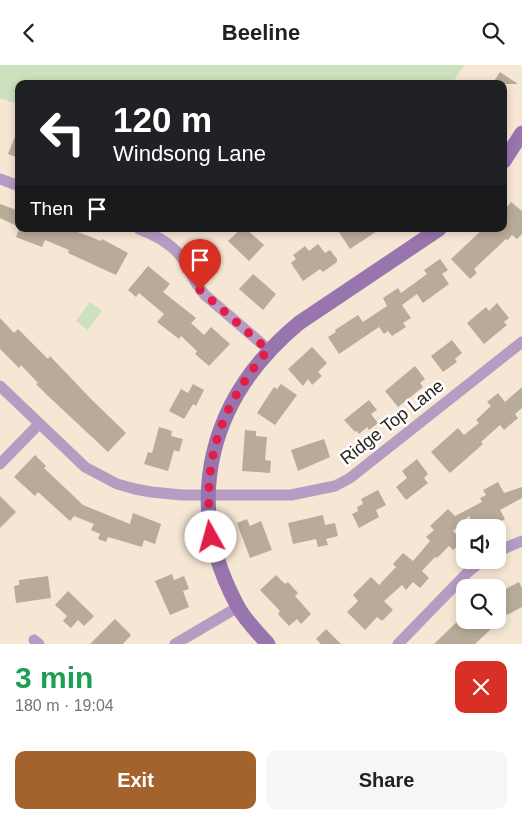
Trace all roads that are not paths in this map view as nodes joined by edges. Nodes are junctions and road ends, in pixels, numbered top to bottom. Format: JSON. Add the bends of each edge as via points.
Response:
{"nodes":[{"id":1,"x":522,"y":133,"type":"edge"},
{"id":2,"x":507,"y":156,"type":"edge"},
{"id":3,"x":0,"y":179,"type":"edge"},
{"id":4,"x":15,"y":185,"type":"edge"},
{"id":5,"x":146,"y":232,"type":"edge"},
{"id":6,"x":435,"y":232,"type":"edge"},
{"id":7,"x":522,"y":342,"type":"edge"},
{"id":8,"x":268,"y":350,"type":"junction"},
{"id":9,"x":0,"y":386,"type":"edge"},
{"id":10,"x":39,"y":424,"type":"junction"},
{"id":11,"x":0,"y":464,"type":"edge"},
{"id":12,"x":208,"y":496,"type":"junction"},
{"id":13,"x":522,"y":541,"type":"edge"},
{"id":14,"x":506,"y":548,"type":"edge"},
{"id":15,"x":472,"y":569,"type":"edge"},
{"id":16,"x":238,"y":607,"type":"junction"},
{"id":17,"x":175,"y":644,"type":"edge"},
{"id":18,"x":268,"y":644,"type":"edge"},
{"id":19,"x":398,"y":644,"type":"edge"}],
"edges":[{"from":1,"to":2,"type":"main road"},
{"from":3,"to":4,"type":"street"},
{"from":5,"to":8,"type":"street","via":[[172,247],[182,257],[205,295]]},
{"from":6,"to":8,"type":"main road","via":[[299,323]]},
{"from":7,"to":12,"type":"street","name":"Ridge Top Lane","via":[[367,466],[335,486],[301,494]]},
{"from":8,"to":12,"type":"main road","via":[[226,412],[213,457]]},
{"from":9,"to":10,"type":"street","name":"Ridge Top Lane"},
{"from":10,"to":11,"type":"street"},
{"from":10,"to":12,"type":"street","name":"Ridge Top Lane","via":[[85,467],[117,484],[151,492]]},
{"from":12,"to":16,"type":"main road","via":[[211,537],[217,561]]},
{"from":13,"to":14,"type":"street"},
{"from":15,"to":19,"type":"street"},
{"from":16,"to":17,"type":"street"},
{"from":16,"to":18,"type":"main road"}]}
